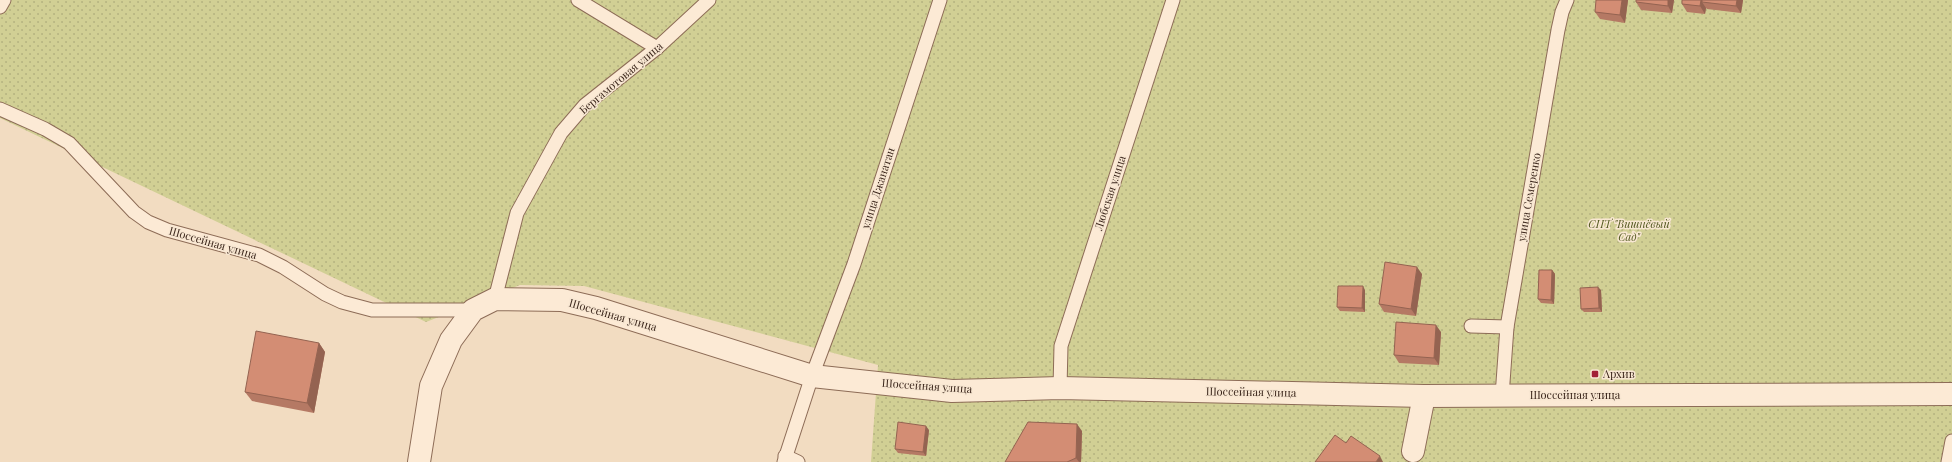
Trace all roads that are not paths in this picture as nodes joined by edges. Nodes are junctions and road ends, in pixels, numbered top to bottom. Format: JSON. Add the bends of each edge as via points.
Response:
{"nodes":[{"id":1,"x":4,"y":0,"type":"edge"},
{"id":2,"x":578,"y":0,"type":"edge"},
{"id":3,"x":709,"y":0,"type":"edge"},
{"id":4,"x":940,"y":0,"type":"edge"},
{"id":5,"x":1173,"y":0,"type":"edge"},
{"id":6,"x":1567,"y":0,"type":"edge"},
{"id":7,"x":0,"y":7,"type":"edge"},
{"id":8,"x":657,"y":48,"type":"junction"},
{"id":9,"x":0,"y":109,"type":"edge"},
{"id":10,"x":495,"y":299,"type":"junction"},
{"id":11,"x":473,"y":310,"type":"junction"},
{"id":12,"x":1471,"y":326,"type":"dead end"},
{"id":13,"x":1507,"y":328,"type":"junction"},
{"id":14,"x":812,"y":376,"type":"junction"},
{"id":15,"x":1060,"y":388,"type":"junction"},
{"id":16,"x":1952,"y":394,"type":"edge"},
{"id":17,"x":1424,"y":396,"type":"junction"},
{"id":18,"x":1502,"y":396,"type":"junction"},
{"id":19,"x":1952,"y":441,"type":"edge"},
{"id":20,"x":1411,"y":458,"type":"edge"},
{"id":21,"x":784,"y":459,"type":"edge"},
{"id":22,"x":419,"y":462,"type":"edge"},
{"id":23,"x":798,"y":462,"type":"edge"},
{"id":24,"x":1948,"y":462,"type":"edge"}],
"edges":[{"from":1,"to":7,"type":"lane"},
{"from":2,"to":8,"type":"lane"},
{"from":3,"to":8,"type":"lane","name":"Бергамотовая улица"},
{"from":4,"to":14,"type":"lane","name":"улица Джанатан","via":[[854,264]]},
{"from":5,"to":15,"type":"lane","name":"Любская улица","via":[[1061,346]]},
{"from":6,"to":13,"type":"lane","name":"улица Семеренко","via":[[1558,30]]},
{"from":8,"to":10,"type":"lane","name":"Бергамотовая улица","via":[[585,105],[561,133],[518,213]]},
{"from":9,"to":11,"type":"lane","name":"Шоссейная улица","via":[[69,143],[134,212],[148,222],[167,230],[259,255],[342,302],[372,310]]},
{"from":10,"to":11,"type":"street","name":"Шоссейная улица"},
{"from":10,"to":14,"type":"street","name":"Шоссейная улица","via":[[562,300],[596,308]]},
{"from":11,"to":22,"type":"street","via":[[451,340],[431,386]]},
{"from":12,"to":13,"type":"lane"},
{"from":13,"to":18,"type":"lane","name":"улица Семеренко"},
{"from":14,"to":15,"type":"street","name":"Шоссейная улица","via":[[952,391]]},
{"from":14,"to":21,"type":"lane","name":"улица Джанатан"},
{"from":15,"to":17,"type":"street","name":"Шоссейная улица"},
{"from":16,"to":18,"type":"street","name":"Шоссейная улица"},
{"from":17,"to":18,"type":"street","name":"Шоссейная улица"},
{"from":17,"to":20,"type":"street"},
{"from":19,"to":24,"type":"lane"},
{"from":21,"to":23,"type":"lane"}]}
